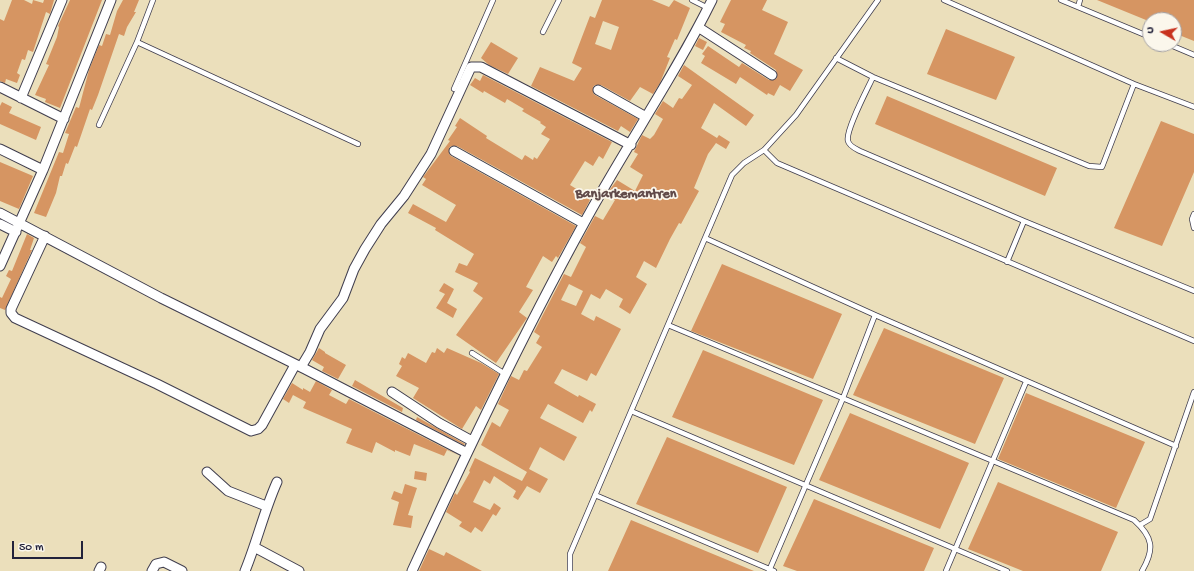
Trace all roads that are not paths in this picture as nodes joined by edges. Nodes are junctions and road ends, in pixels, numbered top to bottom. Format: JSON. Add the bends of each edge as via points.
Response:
{"nodes":[{"id":1,"x":62,"y":0,"type":"edge"},
{"id":2,"x":111,"y":0,"type":"edge"},
{"id":3,"x":153,"y":0,"type":"edge"},
{"id":4,"x":493,"y":0,"type":"edge"},
{"id":5,"x":559,"y":0,"type":"edge"},
{"id":6,"x":692,"y":0,"type":"edge"},
{"id":7,"x":878,"y":0,"type":"edge"},
{"id":8,"x":944,"y":0,"type":"edge"},
{"id":9,"x":1061,"y":0,"type":"edge"},
{"id":10,"x":1080,"y":0,"type":"edge"},
{"id":11,"x":710,"y":4,"type":"edge"},
{"id":12,"x":1078,"y":7,"type":"junction"},
{"id":13,"x":698,"y":27,"type":"junction"},
{"id":14,"x":544,"y":32,"type":"dead end"},
{"id":15,"x":1142,"y":34,"type":"edge"},
{"id":16,"x":137,"y":42,"type":"junction"},
{"id":17,"x":1182,"y":50,"type":"edge"},
{"id":18,"x":1194,"y":55,"type":"edge"},
{"id":19,"x":836,"y":58,"type":"junction"},
{"id":20,"x":772,"y":75,"type":"dead end"},
{"id":21,"x":873,"y":77,"type":"junction"},
{"id":22,"x":1134,"y":84,"type":"junction"},
{"id":23,"x":0,"y":88,"type":"edge"},
{"id":24,"x":454,"y":89,"type":"dead end"},
{"id":25,"x":598,"y":90,"type":"dead end"},
{"id":26,"x":21,"y":98,"type":"junction"},
{"id":27,"x":1194,"y":108,"type":"edge"},
{"id":28,"x":646,"y":117,"type":"junction"},
{"id":29,"x":64,"y":119,"type":"junction"},
{"id":30,"x":99,"y":125,"type":"dead end"},
{"id":31,"x":358,"y":144,"type":"dead end"},
{"id":32,"x":631,"y":145,"type":"junction"},
{"id":33,"x":0,"y":149,"type":"edge"},
{"id":34,"x":764,"y":150,"type":"junction"},
{"id":35,"x":454,"y":151,"type":"dead end"},
{"id":36,"x":43,"y":170,"type":"junction"},
{"id":37,"x":0,"y":213,"type":"edge"},
{"id":38,"x":1194,"y":214,"type":"edge"},
{"id":39,"x":1024,"y":222,"type":"junction"},
{"id":40,"x":21,"y":223,"type":"junction"},
{"id":41,"x":0,"y":224,"type":"edge"},
{"id":42,"x":584,"y":224,"type":"junction"},
{"id":43,"x":1194,"y":228,"type":"edge"},
{"id":44,"x":16,"y":232,"type":"junction"},
{"id":45,"x":45,"y":236,"type":"junction"},
{"id":46,"x":706,"y":238,"type":"junction"},
{"id":47,"x":1007,"y":262,"type":"junction"},
{"id":48,"x":0,"y":266,"type":"edge"},
{"id":49,"x":1194,"y":291,"type":"edge"},
{"id":50,"x":875,"y":315,"type":"junction"},
{"id":51,"x":668,"y":325,"type":"junction"},
{"id":52,"x":1194,"y":341,"type":"edge"},
{"id":53,"x":472,"y":353,"type":"dead end"},
{"id":54,"x":298,"y":366,"type":"junction"},
{"id":55,"x":505,"y":374,"type":"junction"},
{"id":56,"x":1026,"y":382,"type":"junction"},
{"id":57,"x":392,"y":392,"type":"dead end"},
{"id":58,"x":1194,"y":392,"type":"edge"},
{"id":59,"x":843,"y":398,"type":"junction"},
{"id":60,"x":631,"y":411,"type":"junction"},
{"id":61,"x":472,"y":441,"type":"junction"},
{"id":62,"x":1176,"y":446,"type":"junction"},
{"id":63,"x":466,"y":453,"type":"junction"},
{"id":64,"x":992,"y":461,"type":"junction"},
{"id":65,"x":207,"y":472,"type":"dead end"},
{"id":66,"x":277,"y":482,"type":"dead end"},
{"id":67,"x":806,"y":485,"type":"junction"},
{"id":68,"x":595,"y":495,"type":"junction"},
{"id":69,"x":266,"y":506,"type":"junction"},
{"id":70,"x":1140,"y":525,"type":"junction"},
{"id":71,"x":254,"y":547,"type":"junction"},
{"id":72,"x":956,"y":548,"type":"junction"},
{"id":73,"x":771,"y":570,"type":"edge"},
{"id":74,"x":152,"y":571,"type":"edge"},
{"id":75,"x":182,"y":571,"type":"edge"},
{"id":76,"x":244,"y":571,"type":"edge"},
{"id":77,"x":299,"y":571,"type":"edge"},
{"id":78,"x":412,"y":571,"type":"edge"},
{"id":79,"x":570,"y":571,"type":"edge"},
{"id":80,"x":946,"y":571,"type":"edge"},
{"id":81,"x":1007,"y":571,"type":"edge"},
{"id":82,"x":1142,"y":571,"type":"edge"}],
"edges":[{"from":1,"to":26,"type":"street"},
{"from":2,"to":29,"type":"street"},
{"from":3,"to":16,"type":"lane"},
{"from":4,"to":24,"type":"lane"},
{"from":5,"to":14,"type":"lane"},
{"from":6,"to":11,"type":"lane"},
{"from":7,"to":19,"type":"lane"},
{"from":8,"to":22,"type":"lane"},
{"from":9,"to":12,"type":"lane"},
{"from":10,"to":12,"type":"lane"},
{"from":11,"to":13,"type":"street"},
{"from":12,"to":15,"type":"lane"},
{"from":13,"to":20,"type":"street"},
{"from":13,"to":28,"type":"street"},
{"from":16,"to":30,"type":"lane"},
{"from":16,"to":31,"type":"lane"},
{"from":17,"to":18,"type":"lane"},
{"from":19,"to":21,"type":"lane"},
{"from":19,"to":34,"type":"lane","via":[[796,115]]},
{"from":21,"to":22,"type":"lane","via":[[1097,168],[1102,167]]},
{"from":21,"to":39,"type":"lane","via":[[849,130],[850,144],[860,151]]},
{"from":22,"to":27,"type":"lane"},
{"from":23,"to":26,"type":"street"},
{"from":25,"to":28,"type":"street"},
{"from":26,"to":29,"type":"street"},
{"from":28,"to":32,"type":"street"},
{"from":29,"to":36,"type":"street"},
{"from":32,"to":42,"type":"street"},
{"from":32,"to":54,"type":"street","via":[[481,67],[471,67],[430,154],[404,196],[364,250],[343,298],[320,329],[310,352]]},
{"from":33,"to":36,"type":"street"},
{"from":34,"to":46,"type":"lane","via":[[744,163],[732,176]]},
{"from":34,"to":47,"type":"lane","via":[[777,163]]},
{"from":35,"to":42,"type":"street"},
{"from":36,"to":40,"type":"street"},
{"from":37,"to":40,"type":"street"},
{"from":38,"to":43,"type":"lane"},
{"from":39,"to":47,"type":"lane"},
{"from":39,"to":49,"type":"lane"},
{"from":40,"to":44,"type":"street"},
{"from":40,"to":45,"type":"street"},
{"from":41,"to":44,"type":"street"},
{"from":42,"to":55,"type":"street"},
{"from":44,"to":48,"type":"street"},
{"from":45,"to":54,"type":"street","via":[[161,298]]},
{"from":45,"to":54,"type":"street","via":[[11,309],[15,318],[251,431],[262,425]]},
{"from":46,"to":50,"type":"lane"},
{"from":46,"to":51,"type":"lane"},
{"from":47,"to":52,"type":"lane"},
{"from":50,"to":56,"type":"lane"},
{"from":50,"to":59,"type":"lane"},
{"from":51,"to":59,"type":"lane"},
{"from":51,"to":60,"type":"lane"},
{"from":53,"to":55,"type":"lane"},
{"from":54,"to":63,"type":"street"},
{"from":55,"to":61,"type":"street"},
{"from":56,"to":62,"type":"lane"},
{"from":56,"to":64,"type":"lane"},
{"from":57,"to":61,"type":"street"},
{"from":58,"to":62,"type":"lane"},
{"from":59,"to":64,"type":"lane"},
{"from":59,"to":67,"type":"lane"},
{"from":60,"to":67,"type":"lane"},
{"from":60,"to":68,"type":"lane"},
{"from":61,"to":63,"type":"street"},
{"from":62,"to":70,"type":"lane","via":[[1150,519]]},
{"from":63,"to":78,"type":"street"},
{"from":64,"to":70,"type":"lane","via":[[1134,520]]},
{"from":64,"to":72,"type":"lane"},
{"from":65,"to":69,"type":"street","via":[[228,491]]},
{"from":66,"to":69,"type":"street"},
{"from":67,"to":72,"type":"lane"},
{"from":67,"to":73,"type":"lane"},
{"from":68,"to":73,"type":"lane"},
{"from":68,"to":79,"type":"lane","via":[[570,554]]},
{"from":69,"to":71,"type":"street"},
{"from":70,"to":82,"type":"lane","via":[[1148,535],[1151,550]]},
{"from":71,"to":76,"type":"street"},
{"from":71,"to":77,"type":"street"},
{"from":72,"to":80,"type":"lane"},
{"from":72,"to":81,"type":"lane"},
{"from":74,"to":75,"type":"street","via":[[156,564],[164,562]]}]}
